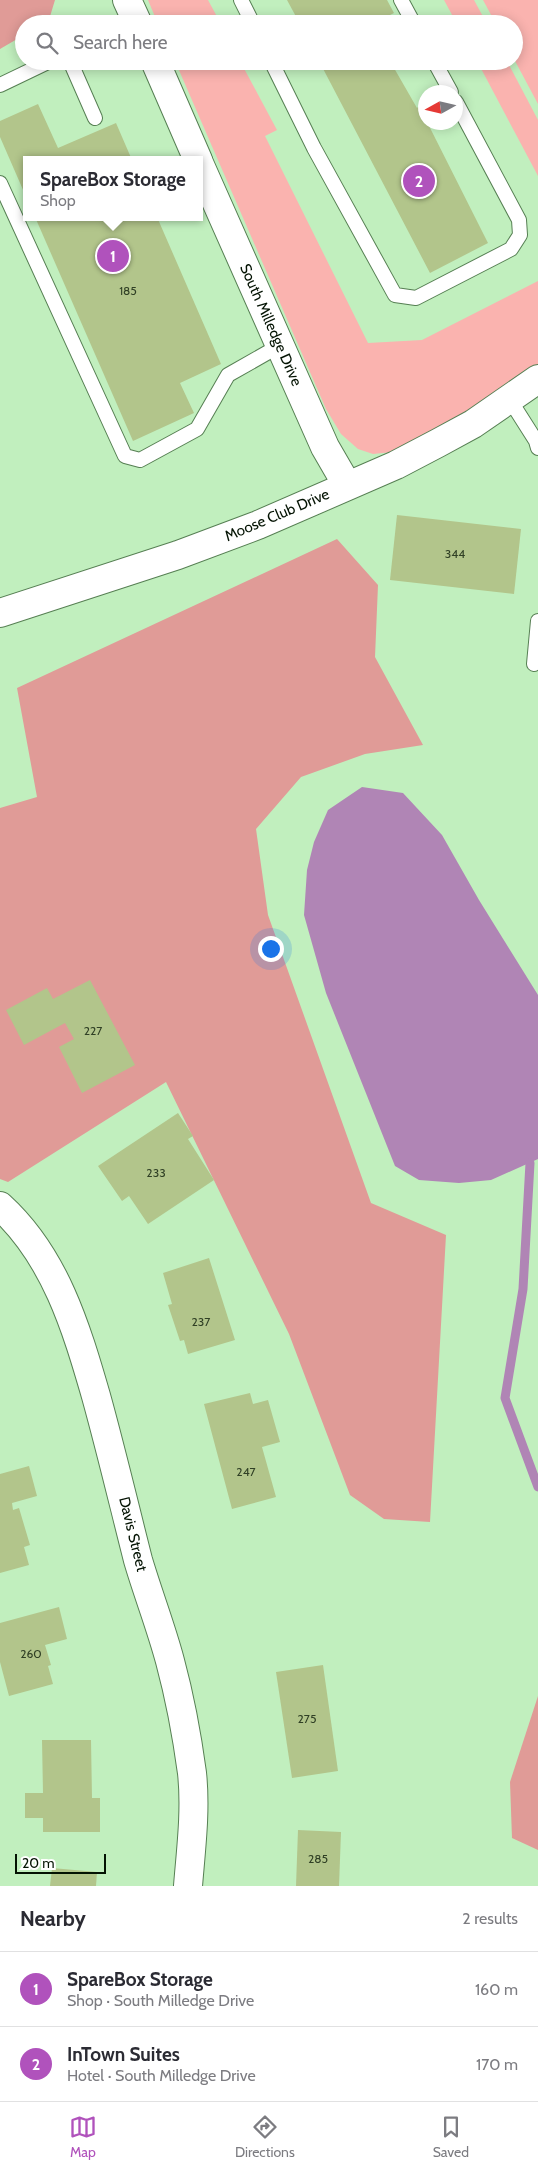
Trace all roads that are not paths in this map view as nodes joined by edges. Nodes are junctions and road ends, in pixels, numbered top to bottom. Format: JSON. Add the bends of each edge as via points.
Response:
{"nodes":[{"id":1,"x":128,"y":0,"type":"edge"},
{"id":2,"x":241,"y":0,"type":"edge"},
{"id":3,"x":401,"y":0,"type":"edge"},
{"id":4,"x":134,"y":15,"type":"edge"},
{"id":5,"x":248,"y":15,"type":"edge"},
{"id":6,"x":409,"y":15,"type":"edge"},
{"id":7,"x":30,"y":70,"type":"edge"},
{"id":8,"x":74,"y":70,"type":"edge"},
{"id":9,"x":158,"y":70,"type":"edge"},
{"id":10,"x":275,"y":70,"type":"edge"},
{"id":11,"x":439,"y":70,"type":"edge"},
{"id":12,"x":0,"y":84,"type":"edge"},
{"id":13,"x":447,"y":85,"type":"edge"},
{"id":14,"x":463,"y":115,"type":"edge"},
{"id":15,"x":95,"y":118,"type":"dead end"},
{"id":16,"x":196,"y":156,"type":"edge"},
{"id":17,"x":203,"y":172,"type":"edge"},
{"id":18,"x":0,"y":183,"type":"edge"},
{"id":19,"x":279,"y":346,"type":"junction"},
{"id":20,"x":538,"y":380,"type":"edge"},
{"id":21,"x":510,"y":400,"type":"junction"},
{"id":22,"x":538,"y":448,"type":"edge"},
{"id":23,"x":347,"y":485,"type":"junction"},
{"id":24,"x":0,"y":613,"type":"edge"},
{"id":25,"x":538,"y":621,"type":"edge"},
{"id":26,"x":534,"y":664,"type":"dead end"},
{"id":27,"x":0,"y":1206,"type":"edge"},
{"id":28,"x":188,"y":1886,"type":"edge"}],
"edges":[{"from":1,"to":4,"type":"street"},
{"from":2,"to":5,"type":"lane"},
{"from":3,"to":6,"type":"lane"},
{"from":7,"to":12,"type":"lane"},
{"from":8,"to":15,"type":"lane"},
{"from":9,"to":16,"type":"street"},
{"from":10,"to":14,"type":"lane","via":[[314,148],[395,295],[416,298],[511,249],[520,235],[519,220]]},
{"from":11,"to":13,"type":"lane"},
{"from":17,"to":19,"type":"street","name":"South Milledge Drive"},
{"from":18,"to":19,"type":"lane","via":[[125,456],[140,460],[197,429],[228,375]]},
{"from":19,"to":23,"type":"street","name":"South Milledge Drive","via":[[325,447]]},
{"from":20,"to":21,"type":"street","name":"Moose Club Drive"},
{"from":21,"to":22,"type":"lane"},
{"from":21,"to":23,"type":"street","name":"Moose Club Drive","via":[[430,447]]},
{"from":23,"to":24,"type":"street","name":"Moose Club Drive","via":[[258,525],[178,555]]},
{"from":25,"to":26,"type":"lane"},
{"from":27,"to":28,"type":"street","name":"Davis Street","via":[[33,1240],[77,1330],[119,1478],[138,1561],[170,1662],[192,1774]]}]}
